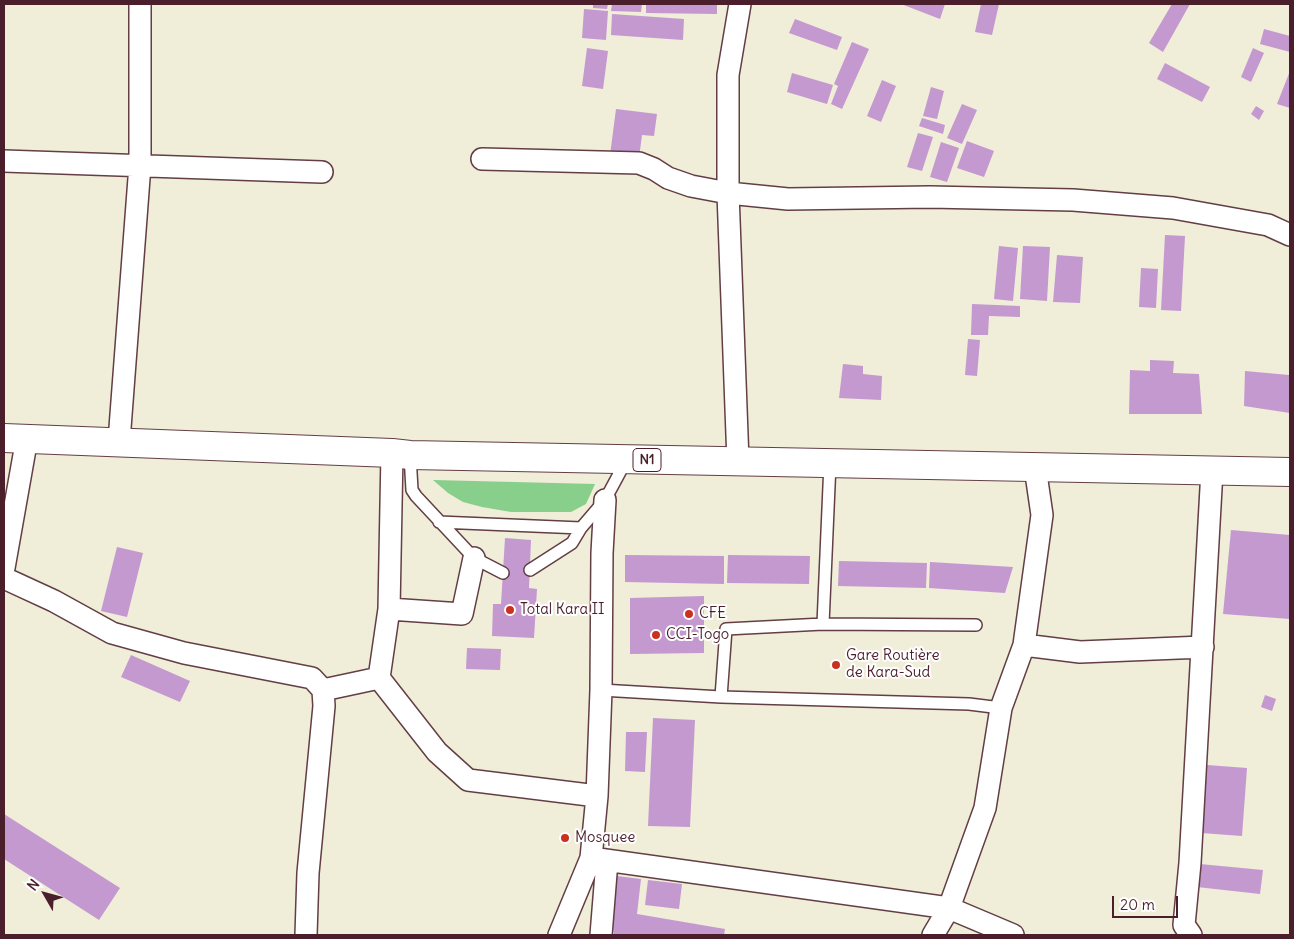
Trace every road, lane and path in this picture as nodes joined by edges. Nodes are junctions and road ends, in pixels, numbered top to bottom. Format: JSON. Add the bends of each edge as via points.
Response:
{"nodes":[{"id":1,"x":140,"y":4,"type":"edge"},
{"id":2,"x":740,"y":4,"type":"edge"},
{"id":3,"x":482,"y":158,"type":"dead end"},
{"id":4,"x":4,"y":161,"type":"edge"},
{"id":5,"x":140,"y":165,"type":"junction"},
{"id":6,"x":322,"y":172,"type":"dead end"},
{"id":7,"x":728,"y":193,"type":"junction"},
{"id":8,"x":1290,"y":234,"type":"edge"},
{"id":9,"x":15,"y":438,"type":"edge"},
{"id":10,"x":119,"y":441,"type":"junction"},
{"id":11,"x":401,"y":454,"type":"junction"},
{"id":12,"x":626,"y":460,"type":"junction"},
{"id":13,"x":738,"y":462,"type":"junction"},
{"id":14,"x":830,"y":463,"type":"junction"},
{"id":15,"x":1035,"y":467,"type":"junction"},
{"id":16,"x":1212,"y":470,"type":"junction"},
{"id":17,"x":1290,"y":472,"type":"edge"},
{"id":18,"x":605,"y":500,"type":"junction"},
{"id":19,"x":439,"y":522,"type":"junction"},
{"id":20,"x":581,"y":528,"type":"junction"},
{"id":21,"x":474,"y":558,"type":"junction"},
{"id":22,"x":4,"y":568,"type":"edge"},
{"id":23,"x":530,"y":570,"type":"dead end"},
{"id":24,"x":503,"y":573,"type":"dead end"},
{"id":25,"x":4,"y":578,"type":"edge"},
{"id":26,"x":389,"y":609,"type":"junction"},
{"id":27,"x":823,"y":624,"type":"junction"},
{"id":28,"x":976,"y":625,"type":"dead end"},
{"id":29,"x":1024,"y":645,"type":"junction"},
{"id":30,"x":1203,"y":647,"type":"junction"},
{"id":31,"x":379,"y":678,"type":"junction"},
{"id":32,"x":323,"y":690,"type":"junction"},
{"id":33,"x":601,"y":690,"type":"junction"},
{"id":34,"x":721,"y":696,"type":"junction"},
{"id":35,"x":1001,"y":708,"type":"junction"},
{"id":36,"x":597,"y":796,"type":"junction"},
{"id":37,"x":599,"y":859,"type":"junction"},
{"id":38,"x":949,"y":908,"type":"junction"},
{"id":39,"x":306,"y":935,"type":"edge"},
{"id":40,"x":559,"y":935,"type":"edge"},
{"id":41,"x":601,"y":935,"type":"edge"},
{"id":42,"x":933,"y":935,"type":"edge"},
{"id":43,"x":1012,"y":935,"type":"edge"},
{"id":44,"x":1191,"y":935,"type":"edge"}],
"edges":[{"from":1,"to":5,"type":"street"},
{"from":2,"to":7,"type":"street","via":[[728,76]]},
{"from":3,"to":7,"type":"street","via":[[639,163],[684,184]]},
{"from":4,"to":5,"type":"street"},
{"from":5,"to":6,"type":"street"},
{"from":5,"to":10,"type":"street"},
{"from":7,"to":8,"type":"street","via":[[788,199],[1082,200],[1174,208],[1268,225]]},
{"from":7,"to":13,"type":"street"},
{"from":9,"to":10,"type":"highway","number":"N1"},
{"from":9,"to":22,"type":"street"},
{"from":10,"to":11,"type":"highway","number":"N1"},
{"from":11,"to":12,"type":"highway","number":"N1"},
{"from":11,"to":19,"type":"lane","via":[[412,490]]},
{"from":11,"to":26,"type":"street"},
{"from":12,"to":13,"type":"highway","number":"N1"},
{"from":12,"to":18,"type":"lane"},
{"from":13,"to":14,"type":"highway","number":"N1"},
{"from":14,"to":15,"type":"highway","number":"N1"},
{"from":14,"to":27,"type":"lane"},
{"from":15,"to":16,"type":"highway","number":"N1"},
{"from":15,"to":29,"type":"street","via":[[1042,515]]},
{"from":16,"to":17,"type":"highway","number":"N1"},
{"from":16,"to":30,"type":"street"},
{"from":18,"to":20,"type":"lane"},
{"from":18,"to":33,"type":"street"},
{"from":19,"to":20,"type":"lane"},
{"from":19,"to":21,"type":"lane"},
{"from":20,"to":23,"type":"lane","via":[[572,543]]},
{"from":21,"to":24,"type":"lane"},
{"from":21,"to":26,"type":"street","via":[[462,614]]},
{"from":25,"to":32,"type":"street","via":[[112,633],[184,653],[312,678]]},
{"from":26,"to":31,"type":"street"},
{"from":27,"to":28,"type":"lane"},
{"from":27,"to":34,"type":"lane","via":[[726,629]]},
{"from":29,"to":30,"type":"street","via":[[1080,652]]},
{"from":29,"to":35,"type":"street"},
{"from":30,"to":44,"type":"street","via":[[1184,925]]},
{"from":31,"to":32,"type":"street"},
{"from":31,"to":36,"type":"street","via":[[437,752],[468,780]]},
{"from":32,"to":39,"type":"street"},
{"from":33,"to":34,"type":"lane"},
{"from":33,"to":36,"type":"street"},
{"from":34,"to":35,"type":"lane","via":[[969,704]]},
{"from":35,"to":38,"type":"street","via":[[985,808]]},
{"from":36,"to":37,"type":"street"},
{"from":37,"to":38,"type":"street"},
{"from":37,"to":40,"type":"street"},
{"from":37,"to":41,"type":"street"},
{"from":38,"to":42,"type":"street"},
{"from":38,"to":43,"type":"street"}]}
